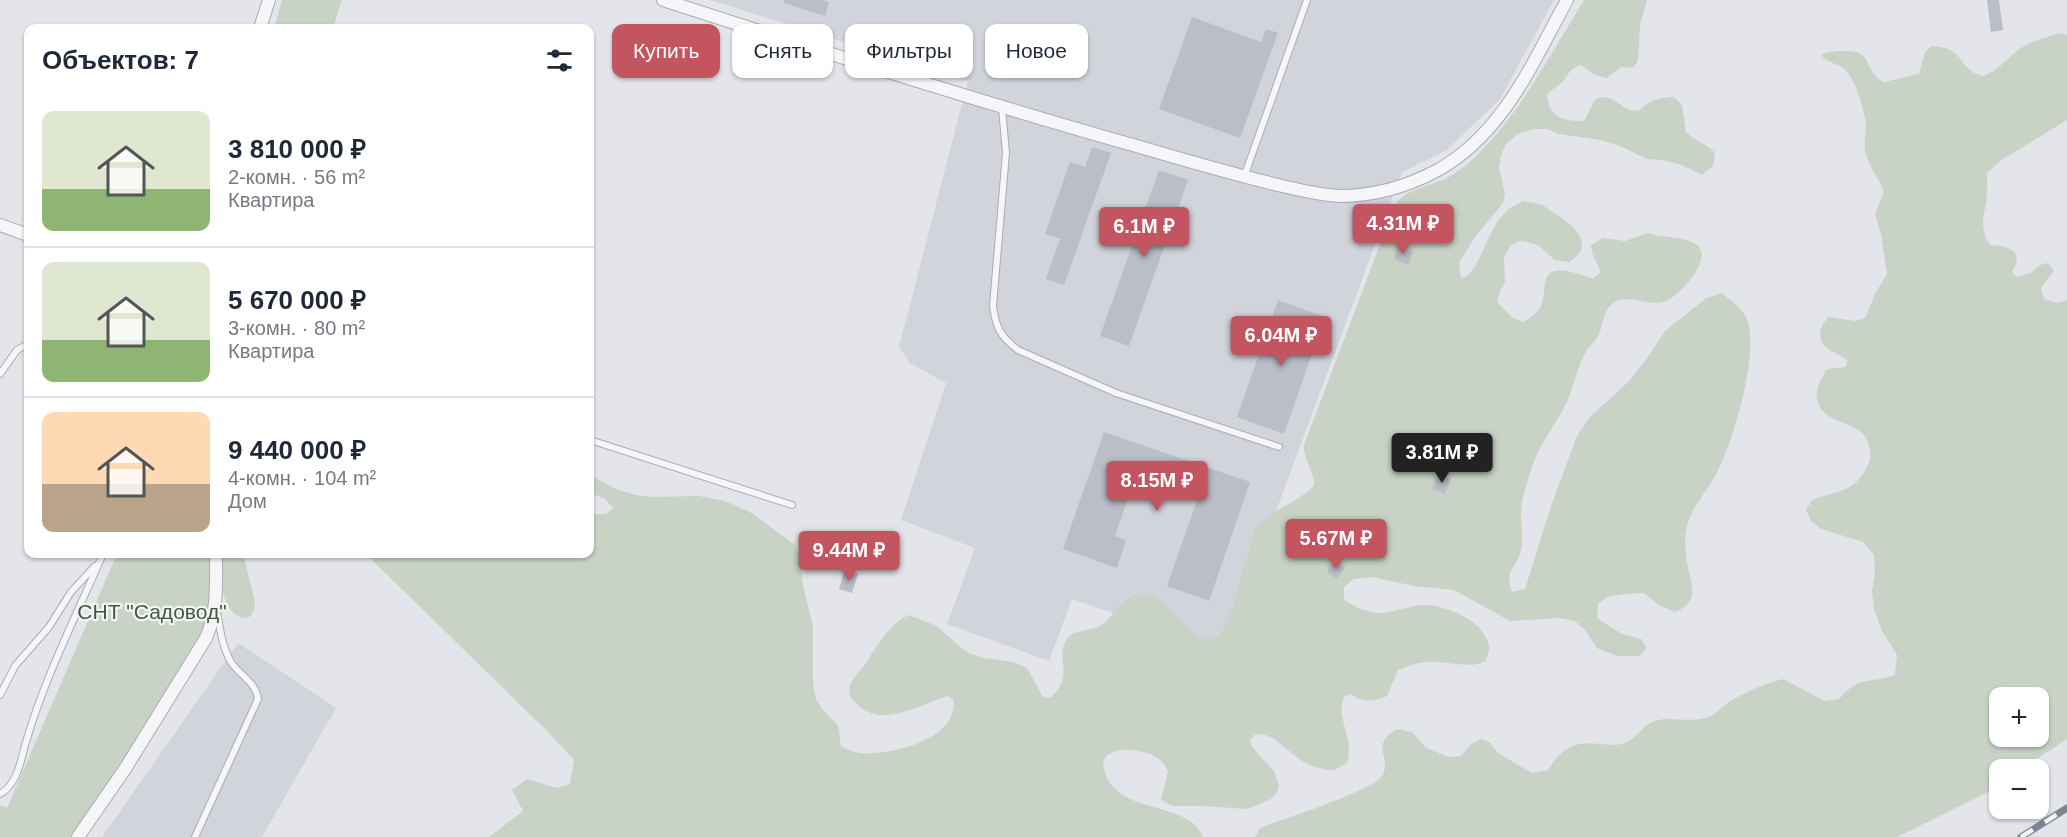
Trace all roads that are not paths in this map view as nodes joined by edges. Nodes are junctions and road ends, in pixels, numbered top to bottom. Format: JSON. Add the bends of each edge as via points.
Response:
{"nodes":[{"id":1,"x":269,"y":0,"type":"edge"},
{"id":2,"x":663,"y":0,"type":"edge"},
{"id":3,"x":1307,"y":0,"type":"edge"},
{"id":4,"x":1567,"y":0,"type":"edge"},
{"id":5,"x":261,"y":24,"type":"edge"},
{"id":6,"x":1002,"y":108,"type":"junction"},
{"id":7,"x":1244,"y":177,"type":"junction"},
{"id":8,"x":0,"y":225,"type":"edge"},
{"id":9,"x":24,"y":234,"type":"edge"},
{"id":10,"x":24,"y":346,"type":"edge"},
{"id":11,"x":0,"y":374,"type":"edge"},
{"id":12,"x":594,"y":441,"type":"edge"},
{"id":13,"x":1279,"y":447,"type":"dead end"},
{"id":14,"x":792,"y":505,"type":"dead end"},
{"id":15,"x":101,"y":558,"type":"edge"},
{"id":16,"x":216,"y":558,"type":"edge"},
{"id":17,"x":99,"y":562,"type":"junction"},
{"id":18,"x":216,"y":603,"type":"junction"},
{"id":19,"x":0,"y":695,"type":"edge"},
{"id":20,"x":0,"y":794,"type":"edge"},
{"id":21,"x":78,"y":837,"type":"edge"},
{"id":22,"x":195,"y":837,"type":"edge"}],
"edges":[{"from":1,"to":5,"type":"street"},
{"from":2,"to":6,"type":"street"},
{"from":3,"to":7,"type":"lane"},
{"from":4,"to":7,"type":"street","via":[[1507,107],[1464,152],[1439,169],[1374,194],[1338,196]]},
{"from":6,"to":7,"type":"street"},
{"from":6,"to":13,"type":"lane","via":[[1006,153],[993,306],[1004,339],[1018,350],[1116,393]]},
{"from":8,"to":9,"type":"street"},
{"from":10,"to":11,"type":"lane"},
{"from":12,"to":14,"type":"lane"},
{"from":15,"to":17,"type":"lane"},
{"from":16,"to":18,"type":"street"},
{"from":17,"to":19,"type":"lane","via":[[15,666]]},
{"from":17,"to":20,"type":"lane","via":[[46,681],[16,776]]},
{"from":18,"to":21,"type":"street","via":[[212,625],[201,647]]},
{"from":18,"to":22,"type":"lane","via":[[228,657],[257,691],[258,699]]}]}
